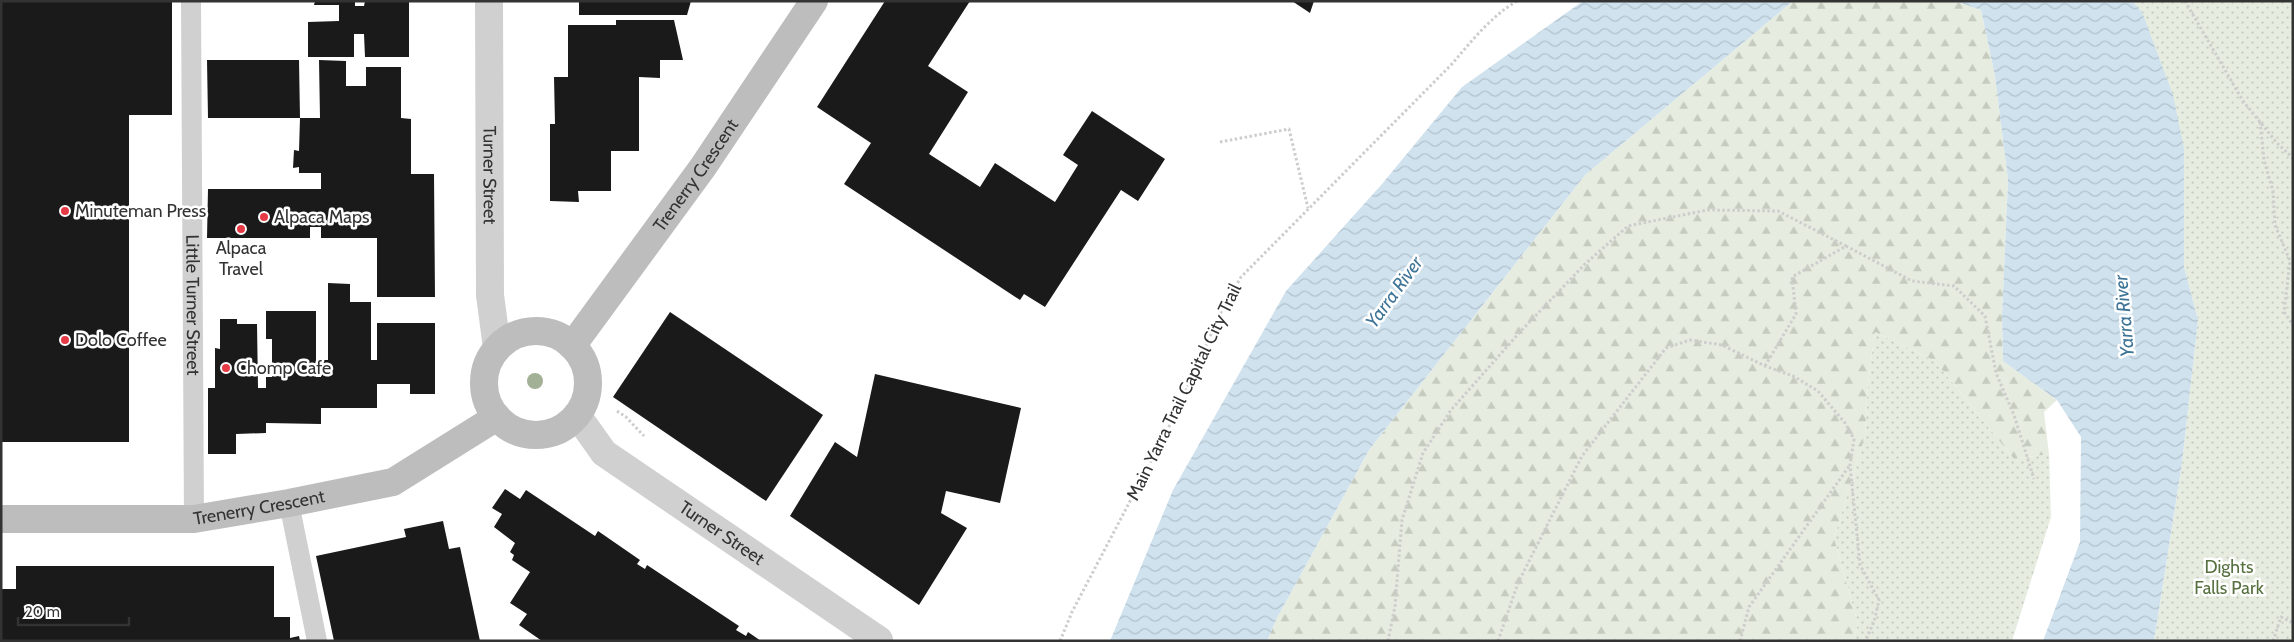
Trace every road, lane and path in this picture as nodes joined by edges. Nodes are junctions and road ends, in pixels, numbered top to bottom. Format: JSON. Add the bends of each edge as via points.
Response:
{"nodes":[{"id":1,"x":191,"y":1,"type":"edge"},
{"id":2,"x":489,"y":1,"type":"edge"},
{"id":3,"x":814,"y":1,"type":"edge"},
{"id":4,"x":1517,"y":1,"type":"edge"},
{"id":5,"x":2185,"y":1,"type":"edge"},
{"id":6,"x":2260,"y":122,"type":"junction"},
{"id":7,"x":1220,"y":142,"type":"dead end"},
{"id":8,"x":2293,"y":158,"type":"edge"},
{"id":9,"x":1308,"y":208,"type":"junction"},
{"id":10,"x":1846,"y":246,"type":"junction"},
{"id":11,"x":2293,"y":325,"type":"edge"},
{"id":12,"x":572,"y":346,"type":"junction"},
{"id":13,"x":496,"y":348,"type":"junction"},
{"id":14,"x":1765,"y":366,"type":"junction"},
{"id":15,"x":616,"y":410,"type":"dead end"},
{"id":16,"x":576,"y":415,"type":"junction"},
{"id":17,"x":497,"y":417,"type":"junction"},
{"id":18,"x":644,"y":436,"type":"dead end"},
{"id":19,"x":1850,"y":466,"type":"junction"},
{"id":20,"x":2034,"y":479,"type":"dead end"},
{"id":21,"x":289,"y":503,"type":"junction"},
{"id":22,"x":1,"y":519,"type":"edge"},
{"id":23,"x":194,"y":519,"type":"junction"},
{"id":24,"x":2293,"y":623,"type":"edge"},
{"id":25,"x":879,"y":640,"type":"edge"},
{"id":26,"x":317,"y":641,"type":"edge"},
{"id":27,"x":1060,"y":641,"type":"edge"},
{"id":28,"x":1388,"y":641,"type":"edge"},
{"id":29,"x":1498,"y":641,"type":"edge"},
{"id":30,"x":1740,"y":641,"type":"edge"},
{"id":31,"x":1865,"y":641,"type":"edge"},
{"id":32,"x":2273,"y":641,"type":"edge"}],
"edges":[{"from":1,"to":23,"type":"lane","name":"Little Turner Street"},
{"from":2,"to":13,"type":"street","name":"Turner Street","via":[[490,295]]},
{"from":3,"to":12,"type":"street","name":"Trenerry Crescent","via":[[703,168]]},
{"from":4,"to":9,"type":"path","name":"Main Yarra Trail Capital City Trail","via":[[1502,10]]},
{"from":5,"to":6,"type":"path","via":[[2243,101]]},
{"from":6,"to":8,"type":"path"},
{"from":6,"to":11,"type":"path","via":[[2276,225],[2290,261],[2284,312]]},
{"from":7,"to":9,"type":"path","via":[[1289,129]]},
{"from":9,"to":27,"type":"path","name":"Main Yarra Trail Capital City Trail","via":[[1241,277],[1222,310],[1173,419]]},
{"from":10,"to":14,"type":"path","via":[[1792,277],[1796,314]]},
{"from":10,"to":20,"type":"path","via":[[1912,281],[1954,286],[1986,316],[1996,373],[2014,415]]},
{"from":10,"to":28,"type":"path","via":[[1778,211],[1707,210],[1628,226],[1585,264],[1520,332],[1451,410],[1423,453],[1402,520],[1395,606]]},
{"from":12,"to":13,"type":"street","via":[[558,336],[542,331],[518,334]]},
{"from":12,"to":16,"type":"street","via":[[581,358],[588,387]]},
{"from":13,"to":17,"type":"street","via":[[484,375],[484,390]]},
{"from":14,"to":19,"type":"path","via":[[1794,376],[1818,391],[1846,423],[1854,439]]},
{"from":14,"to":29,"type":"path","via":[[1722,345],[1690,340],[1666,348],[1582,456],[1518,583]]},
{"from":15,"to":18,"type":"path"},
{"from":16,"to":17,"type":"street","via":[[566,425],[537,435],[522,433]]},
{"from":16,"to":25,"type":"street","name":"Turner Street","via":[[604,453]]},
{"from":17,"to":21,"type":"street","name":"Trenerry Crescent","via":[[393,482]]},
{"from":19,"to":30,"type":"path","via":[[1749,607]]},
{"from":19,"to":31,"type":"path","via":[[1860,565],[1879,600]]},
{"from":21,"to":23,"type":"street","name":"Trenerry Crescent"},
{"from":21,"to":26,"type":"lane"},
{"from":22,"to":23,"type":"street","name":"Trenerry Crescent"},
{"from":24,"to":32,"type":"path","via":[[2281,617]]}]}
